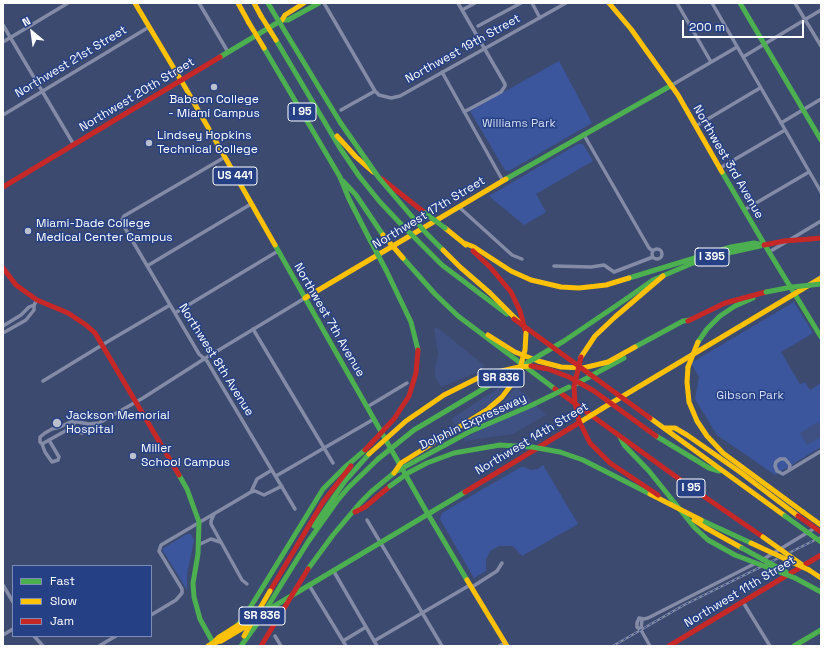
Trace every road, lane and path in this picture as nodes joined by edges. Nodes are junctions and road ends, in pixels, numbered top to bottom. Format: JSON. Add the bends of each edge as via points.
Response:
{"nodes":[{"id":1,"x":68,"y":3,"type":"edge"},
{"id":2,"x":135,"y":3,"type":"edge"},
{"id":3,"x":199,"y":3,"type":"edge"},
{"id":4,"x":238,"y":3,"type":"edge"},
{"id":5,"x":254,"y":3,"type":"edge"},
{"id":6,"x":268,"y":3,"type":"edge"},
{"id":7,"x":304,"y":3,"type":"edge"},
{"id":8,"x":319,"y":3,"type":"edge"},
{"id":9,"x":324,"y":3,"type":"edge"},
{"id":10,"x":458,"y":3,"type":"edge"},
{"id":11,"x":476,"y":3,"type":"edge"},
{"id":12,"x":521,"y":3,"type":"edge"},
{"id":13,"x":532,"y":3,"type":"edge"},
{"id":14,"x":566,"y":3,"type":"edge"},
{"id":15,"x":609,"y":3,"type":"edge"},
{"id":16,"x":677,"y":3,"type":"edge"},
{"id":17,"x":712,"y":3,"type":"edge"},
{"id":18,"x":740,"y":3,"type":"edge"},
{"id":19,"x":795,"y":3,"type":"edge"},
{"id":20,"x":462,"y":10,"type":"junction"},
{"id":21,"x":821,"y":10,"type":"edge"},
{"id":22,"x":540,"y":18,"type":"junction"},
{"id":23,"x":282,"y":20,"type":"junction"},
{"id":24,"x":805,"y":20,"type":"junction"},
{"id":25,"x":3,"y":25,"type":"edge"},
{"id":26,"x":478,"y":26,"type":"dead end"},
{"id":27,"x":149,"y":27,"type":"junction"},
{"id":28,"x":10,"y":37,"type":"junction"},
{"id":29,"x":3,"y":42,"type":"edge"},
{"id":30,"x":764,"y":44,"type":"junction"},
{"id":31,"x":821,"y":46,"type":"edge"},
{"id":32,"x":737,"y":47,"type":"junction"},
{"id":33,"x":485,"y":48,"type":"junction"},
{"id":34,"x":228,"y":52,"type":"junction"},
{"id":35,"x":743,"y":57,"type":"junction"},
{"id":36,"x":711,"y":62,"type":"junction"},
{"id":37,"x":442,"y":72,"type":"junction"},
{"id":38,"x":181,"y":81,"type":"junction"},
{"id":39,"x":672,"y":85,"type":"junction"},
{"id":40,"x":760,"y":88,"type":"junction"},
{"id":41,"x":43,"y":91,"type":"junction"},
{"id":42,"x":375,"y":91,"type":"junction"},
{"id":43,"x":821,"y":99,"type":"edge"},
{"id":44,"x":341,"y":110,"type":"dead end"},
{"id":45,"x":803,"y":110,"type":"junction"},
{"id":46,"x":464,"y":112,"type":"junction"},
{"id":47,"x":3,"y":115,"type":"edge"},
{"id":48,"x":326,"y":123,"type":"junction"},
{"id":49,"x":781,"y":123,"type":"junction"},
{"id":50,"x":696,"y":126,"type":"junction"},
{"id":51,"x":785,"y":130,"type":"junction"},
{"id":52,"x":584,"y":135,"type":"junction"},
{"id":53,"x":821,"y":140,"type":"edge"},
{"id":54,"x":74,"y":145,"type":"junction"},
{"id":55,"x":225,"y":157,"type":"junction"},
{"id":56,"x":720,"y":168,"type":"junction"},
{"id":57,"x":809,"y":172,"type":"junction"},
{"id":58,"x":340,"y":177,"type":"junction"},
{"id":59,"x":503,"y":181,"type":"junction"},
{"id":60,"x":3,"y":187,"type":"edge"},
{"id":61,"x":820,"y":190,"type":"edge"},
{"id":62,"x":251,"y":204,"type":"junction"},
{"id":63,"x":459,"y":207,"type":"junction"},
{"id":64,"x":744,"y":210,"type":"junction"},
{"id":65,"x":821,"y":221,"type":"edge"},
{"id":66,"x":821,"y":238,"type":"edge"},
{"id":67,"x":464,"y":243,"type":"junction"},
{"id":68,"x":764,"y":245,"type":"junction"},
{"id":69,"x":278,"y":251,"type":"junction"},
{"id":70,"x":653,"y":251,"type":"junction"},
{"id":71,"x":769,"y":252,"type":"junction"},
{"id":72,"x":653,"y":257,"type":"junction"},
{"id":73,"x":522,"y":259,"type":"dead end"},
{"id":74,"x":147,"y":266,"type":"junction"},
{"id":75,"x":554,"y":266,"type":"dead end"},
{"id":76,"x":3,"y":268,"type":"edge"},
{"id":77,"x":663,"y":276,"type":"junction"},
{"id":78,"x":821,"y":278,"type":"edge"},
{"id":79,"x":821,"y":284,"type":"edge"},
{"id":80,"x":766,"y":292,"type":"junction"},
{"id":81,"x":794,"y":293,"type":"junction"},
{"id":82,"x":305,"y":298,"type":"junction"},
{"id":83,"x":37,"y":300,"type":"junction"},
{"id":84,"x":34,"y":305,"type":"junction"},
{"id":85,"x":170,"y":305,"type":"junction"},
{"id":86,"x":174,"y":313,"type":"junction"},
{"id":87,"x":690,"y":320,"type":"junction"},
{"id":88,"x":518,"y":321,"type":"junction"},
{"id":89,"x":3,"y":326,"type":"edge"},
{"id":90,"x":253,"y":329,"type":"junction"},
{"id":91,"x":3,"y":333,"type":"edge"},
{"id":92,"x":480,"y":333,"type":"junction"},
{"id":93,"x":821,"y":337,"type":"edge"},
{"id":94,"x":102,"y":345,"type":"junction"},
{"id":95,"x":204,"y":359,"type":"junction"},
{"id":96,"x":43,"y":381,"type":"dead end"},
{"id":97,"x":407,"y":383,"type":"dead end"},
{"id":98,"x":135,"y":402,"type":"junction"},
{"id":99,"x":367,"y":406,"type":"junction"},
{"id":100,"x":374,"y":419,"type":"junction"},
{"id":101,"x":76,"y":422,"type":"junction"},
{"id":102,"x":99,"y":423,"type":"junction"},
{"id":103,"x":664,"y":427,"type":"junction"},
{"id":104,"x":75,"y":432,"type":"junction"},
{"id":105,"x":620,"y":437,"type":"junction"},
{"id":106,"x":49,"y":440,"type":"junction"},
{"id":107,"x":42,"y":444,"type":"junction"},
{"id":108,"x":324,"y":448,"type":"junction"},
{"id":109,"x":821,"y":451,"type":"edge"},
{"id":110,"x":367,"y":452,"type":"junction"},
{"id":111,"x":333,"y":463,"type":"dead end"},
{"id":112,"x":272,"y":470,"type":"junction"},
{"id":113,"x":789,"y":470,"type":"junction"},
{"id":114,"x":394,"y":473,"type":"junction"},
{"id":115,"x":724,"y":473,"type":"junction"},
{"id":116,"x":276,"y":476,"type":"junction"},
{"id":117,"x":282,"y":486,"type":"junction"},
{"id":118,"x":251,"y":492,"type":"junction"},
{"id":119,"x":669,"y":504,"type":"junction"},
{"id":120,"x":674,"y":507,"type":"junction"},
{"id":121,"x":295,"y":509,"type":"dead end"},
{"id":122,"x":214,"y":514,"type":"junction"},
{"id":123,"x":428,"y":514,"type":"junction"},
{"id":124,"x":350,"y":515,"type":"junction"},
{"id":125,"x":367,"y":520,"type":"dead end"},
{"id":126,"x":199,"y":522,"type":"junction"},
{"id":127,"x":821,"y":525,"type":"edge"},
{"id":128,"x":821,"y":532,"type":"edge"},
{"id":129,"x":221,"y":542,"type":"junction"},
{"id":130,"x":308,"y":542,"type":"junction"},
{"id":131,"x":821,"y":542,"type":"edge"},
{"id":132,"x":381,"y":543,"type":"junction"},
{"id":133,"x":198,"y":545,"type":"junction"},
{"id":134,"x":821,"y":555,"type":"edge"},
{"id":135,"x":502,"y":564,"type":"dead end"},
{"id":136,"x":333,"y":570,"type":"junction"},
{"id":137,"x":808,"y":570,"type":"junction"},
{"id":138,"x":795,"y":578,"type":"junction"},
{"id":139,"x":821,"y":578,"type":"edge"},
{"id":140,"x":247,"y":584,"type":"dead end"},
{"id":141,"x":3,"y":585,"type":"edge"},
{"id":142,"x":309,"y":585,"type":"junction"},
{"id":143,"x":471,"y":586,"type":"junction"},
{"id":144,"x":821,"y":592,"type":"edge"},
{"id":145,"x":12,"y":600,"type":"edge"},
{"id":146,"x":743,"y":602,"type":"junction"},
{"id":147,"x":423,"y":613,"type":"junction"},
{"id":148,"x":152,"y":614,"type":"edge"},
{"id":149,"x":253,"y":618,"type":"junction"},
{"id":150,"x":236,"y":627,"type":"junction"},
{"id":151,"x":366,"y":627,"type":"junction"},
{"id":152,"x":12,"y":630,"type":"edge"},
{"id":153,"x":821,"y":630,"type":"edge"},
{"id":154,"x":3,"y":635,"type":"edge"},
{"id":155,"x":275,"y":636,"type":"dead end"},
{"id":156,"x":35,"y":637,"type":"edge"},
{"id":157,"x":115,"y":637,"type":"edge"},
{"id":158,"x":343,"y":641,"type":"junction"},
{"id":159,"x":374,"y":642,"type":"junction"},
{"id":160,"x":506,"y":644,"type":"edge"},
{"id":161,"x":104,"y":645,"type":"edge"},
{"id":162,"x":212,"y":645,"type":"edge"},
{"id":163,"x":43,"y":646,"type":"edge"},
{"id":164,"x":99,"y":646,"type":"edge"},
{"id":165,"x":240,"y":646,"type":"edge"},
{"id":166,"x":261,"y":646,"type":"edge"},
{"id":167,"x":281,"y":646,"type":"edge"},
{"id":168,"x":346,"y":646,"type":"edge"},
{"id":169,"x":377,"y":646,"type":"edge"},
{"id":170,"x":442,"y":646,"type":"edge"},
{"id":171,"x":499,"y":646,"type":"edge"},
{"id":172,"x":650,"y":646,"type":"edge"},
{"id":173,"x":669,"y":646,"type":"edge"},
{"id":174,"x":770,"y":646,"type":"edge"},
{"id":175,"x":794,"y":646,"type":"edge"}],
"edges":[{"from":1,"to":28,"type":"street"},
{"from":2,"to":27,"type":"main road","name":"Northwest 7th Avenue","number":"US 441"},
{"from":3,"to":34,"type":"street"},
{"from":4,"to":58,"type":"main road","number":"I 95","bridge":true},
{"from":5,"to":48,"type":"main road","number":"I 95","bridge":true},
{"from":6,"to":88,"type":"main road","bridge":true,"via":[[340,122],[384,184],[434,241]]},
{"from":7,"to":23,"type":"main road","name":"Northwest 20th Street","via":[[285,15]]},
{"from":8,"to":23,"type":"main road","name":"Northwest 20th Street","via":[[288,20]]},
{"from":9,"to":42,"type":"street"},
{"from":10,"to":20,"type":"street"},
{"from":11,"to":20,"type":"street"},
{"from":12,"to":26,"type":"street"},
{"from":13,"to":22,"type":"street"},
{"from":14,"to":22,"type":"street","name":"Northwest 19th Street"},
{"from":15,"to":39,"type":"main road","name":"Northwest 3rd Avenue"},
{"from":16,"to":36,"type":"street"},
{"from":17,"to":32,"type":"street"},
{"from":18,"to":30,"type":"main road"},
{"from":19,"to":24,"type":"street"},
{"from":20,"to":33,"type":"street"},
{"from":21,"to":24,"type":"street"},
{"from":22,"to":33,"type":"street","name":"Northwest 19th Street"},
{"from":23,"to":34,"type":"main road","name":"Northwest 20th Street"},
{"from":24,"to":30,"type":"street"},
{"from":24,"to":31,"type":"street"},
{"from":25,"to":28,"type":"street"},
{"from":27,"to":38,"type":"main road","name":"Northwest 7th Avenue","number":"US 441"},
{"from":27,"to":41,"type":"street","name":"Northwest 21st Street"},
{"from":28,"to":29,"type":"street"},
{"from":28,"to":41,"type":"street"},
{"from":30,"to":35,"type":"street"},
{"from":30,"to":45,"type":"main road"},
{"from":32,"to":35,"type":"street"},
{"from":32,"to":36,"type":"street","name":"Northwest 17th Street"},
{"from":33,"to":37,"type":"street","name":"Northwest 19th Street"},
{"from":33,"to":46,"type":"street","via":[[505,86],[501,92]]},
{"from":34,"to":38,"type":"main road","name":"Northwest 20th Street"},
{"from":35,"to":40,"type":"street"},
{"from":36,"to":39,"type":"street","name":"Northwest 17th Street"},
{"from":37,"to":42,"type":"street","name":"Northwest 19th Street","via":[[400,96],[391,98],[379,95]]},
{"from":37,"to":46,"type":"street"},
{"from":38,"to":54,"type":"main road","name":"Northwest 20th Street"},
{"from":38,"to":55,"type":"main road","name":"Northwest 7th Avenue","number":"US 441"},
{"from":39,"to":50,"type":"main road","name":"Northwest 3rd Avenue"},
{"from":39,"to":52,"type":"main road","name":"Northwest 17th Street"},
{"from":40,"to":49,"type":"street"},
{"from":40,"to":50,"type":"street"},
{"from":41,"to":47,"type":"street","name":"Northwest 21st Street"},
{"from":41,"to":54,"type":"street"},
{"from":42,"to":44,"type":"street"},
{"from":43,"to":45,"type":"street"},
{"from":45,"to":49,"type":"street"},
{"from":45,"to":53,"type":"main road"},
{"from":46,"to":59,"type":"street"},
{"from":48,"to":67,"type":"main road","bridge":true,"via":[[356,157]]},
{"from":48,"to":88,"type":"main road","number":"I 95","bridge":true,"via":[[359,176],[399,222],[442,265]]},
{"from":49,"to":51,"type":"street"},
{"from":50,"to":56,"type":"main road","name":"Northwest 3rd Avenue"},
{"from":51,"to":56,"type":"street"},
{"from":51,"to":57,"type":"street"},
{"from":52,"to":59,"type":"main road","name":"Northwest 17th Street"},
{"from":52,"to":70,"type":"street"},
{"from":54,"to":60,"type":"main road","name":"Northwest 20th Street"},
{"from":55,"to":62,"type":"main road","name":"Northwest 7th Avenue","number":"US 441"},
{"from":55,"to":74,"type":"street","name":"Northwest 8th Avenue","via":[[124,216],[122,223]]},
{"from":56,"to":64,"type":"main road","name":"Northwest 3rd Avenue"},
{"from":57,"to":61,"type":"street"},
{"from":57,"to":64,"type":"street"},
{"from":58,"to":92,"type":"main road","number":"I 95","bridge":true,"via":[[383,236],[435,294]]},
{"from":58,"to":110,"type":"main road","bridge":true,"via":[[411,322],[418,350],[416,374],[409,396]]},
{"from":59,"to":63,"type":"main road","name":"Northwest 17th Street"},
{"from":62,"to":69,"type":"main road","name":"Northwest 7th Avenue","number":"US 441"},
{"from":62,"to":74,"type":"street"},
{"from":63,"to":73,"type":"street","via":[[512,255]]},
{"from":63,"to":82,"type":"main road","name":"Northwest 17th Street"},
{"from":64,"to":71,"type":"main road","name":"Northwest 3rd Avenue"},
{"from":65,"to":71,"type":"street"},
{"from":66,"to":68,"type":"main road","number":"I 395","bridge":true},
{"from":67,"to":68,"type":"main road","via":[[523,276],[545,284],[569,288],[606,285],[696,256],[754,243]]},
{"from":67,"to":114,"type":"main road","bridge":true,"via":[[508,288],[520,311],[526,333],[523,359],[515,380],[495,404],[401,463]]},
{"from":68,"to":77,"type":"main road","number":"I 395","via":[[705,258]]},
{"from":69,"to":82,"type":"main road","name":"Northwest 7th Avenue","number":"US 441"},
{"from":69,"to":86,"type":"street"},
{"from":70,"to":72,"type":"street"},
{"from":70,"to":72,"type":"street","via":[[660,250],[662,255],[657,259]]},
{"from":71,"to":81,"type":"main road","name":"Northwest 3rd Avenue"},
{"from":72,"to":75,"type":"street","via":[[614,272],[604,265]]},
{"from":74,"to":85,"type":"street","name":"Northwest 8th Avenue"},
{"from":76,"to":83,"type":"main road","via":[[16,285]]},
{"from":77,"to":119,"type":"main road","bridge":true,"via":[[608,322],[590,342],[578,367],[574,394],[579,421],[595,449],[610,463]]},
{"from":77,"to":130,"type":"main road","name":"Dolphin Expressway","number":"SR 836","bridge":true,"via":[[648,283],[564,342],[414,430],[348,488]]},
{"from":78,"to":81,"type":"main road","name":"Northwest 14th Street"},
{"from":79,"to":80,"type":"main road","bridge":true},
{"from":80,"to":87,"type":"main road","via":[[713,308]]},
{"from":80,"to":127,"type":"main road","bridge":true,"via":[[720,316],[698,342],[688,367],[689,402],[697,421],[723,453]]},
{"from":81,"to":93,"type":"main road","name":"Northwest 3rd Avenue"},
{"from":81,"to":123,"type":"main road","name":"Northwest 14th Street","bridge":true},
{"from":82,"to":90,"type":"street","name":"Northwest 17th Street"},
{"from":82,"to":99,"type":"main road","name":"Northwest 7th Avenue","number":"US 441"},
{"from":83,"to":84,"type":"street"},
{"from":83,"to":94,"type":"main road","via":[[68,313],[86,325],[95,333]]},
{"from":84,"to":89,"type":"street"},
{"from":84,"to":91,"type":"street","via":[[34,310],[26,320]]},
{"from":85,"to":86,"type":"street","name":"Northwest 8th Avenue"},
{"from":85,"to":94,"type":"street"},
{"from":86,"to":95,"type":"street","name":"Northwest 8th Avenue","via":[[198,354]]},
{"from":87,"to":92,"type":"main road","via":[[683,321],[608,362],[584,368],[561,368],[538,361],[515,352],[489,335]]},
{"from":87,"to":114,"type":"main road","name":"Dolphin Expressway","bridge":true,"via":[[569,388],[469,432]]},
{"from":88,"to":103,"type":"main road","number":"I 95","bridge":true},
{"from":90,"to":95,"type":"street","name":"Northwest 17th Street"},
{"from":90,"to":108,"type":"street"},
{"from":92,"to":105,"type":"main road","number":"I 95"},
{"from":94,"to":96,"type":"street"},
{"from":94,"to":98,"type":"main road"},
{"from":95,"to":98,"type":"street","name":"Northwest 17th Street"},
{"from":95,"to":112,"type":"street","name":"Northwest 8th Avenue"},
{"from":97,"to":99,"type":"street"},
{"from":98,"to":102,"type":"street","name":"Northwest 17th Street"},
{"from":98,"to":126,"type":"main road","via":[[187,489]]},
{"from":99,"to":100,"type":"main road","name":"Northwest 7th Avenue","number":"US 441"},
{"from":100,"to":108,"type":"street"},
{"from":100,"to":123,"type":"main road","name":"Northwest 7th Avenue","number":"US 441"},
{"from":101,"to":102,"type":"street"},
{"from":101,"to":104,"type":"street","via":[[72,428]]},
{"from":101,"to":107,"type":"street","via":[[72,421],[42,435]]},
{"from":102,"to":104,"type":"street","name":"Northwest 17th Street","via":[[88,432]]},
{"from":103,"to":115,"type":"main road","number":"I 95"},
{"from":103,"to":128,"type":"main road","bridge":true,"via":[[675,428],[687,435]]},
{"from":104,"to":106,"type":"street","name":"Northwest 17th Street","via":[[65,430]]},
{"from":105,"to":137,"type":"main road","number":"I 95","bridge":true},
{"from":105,"to":138,"type":"main road","bridge":true,"via":[[694,527],[708,540],[735,555]]},
{"from":106,"to":107,"type":"street","name":"Northwest 17th Street"},
{"from":106,"to":107,"type":"street","via":[[59,457],[58,460],[52,462]]},
{"from":108,"to":111,"type":"street"},
{"from":108,"to":116,"type":"street"},
{"from":109,"to":113,"type":"street"},
{"from":110,"to":115,"type":"main road","bridge":true,"via":[[444,395],[498,371],[530,366],[548,368],[569,376],[656,436],[709,468]]},
{"from":110,"to":130,"type":"main road","via":[[336,494],[310,534]]},
{"from":110,"to":150,"type":"main road","via":[[344,468],[323,489]]},
{"from":110,"to":165,"type":"main road","bridge":true,"via":[[341,478],[323,502]]},
{"from":112,"to":116,"type":"street","name":"Northwest 8th Avenue"},
{"from":112,"to":118,"type":"street","via":[[257,479]]},
{"from":113,"to":113,"type":"street","via":[[789,462],[786,459],[780,458],[776,462],[775,469],[779,472],[783,474]]},
{"from":114,"to":124,"type":"main road","name":"Dolphin Expressway"},
{"from":115,"to":131,"type":"main road","number":"I 95","bridge":true},
{"from":116,"to":117,"type":"street","name":"Northwest 8th Avenue"},
{"from":117,"to":118,"type":"street","via":[[264,495]]},
{"from":117,"to":121,"type":"street","name":"Northwest 8th Avenue"},
{"from":118,"to":122,"type":"street"},
{"from":119,"to":120,"type":"main road","bridge":true},
{"from":119,"to":124,"type":"main road","bridge":true,"via":[[583,460],[547,449],[500,445],[444,456],[417,468],[365,507]]},
{"from":120,"to":137,"type":"main road","bridge":true},
{"from":120,"to":138,"type":"main road","bridge":true},
{"from":122,"to":126,"type":"street"},
{"from":122,"to":129,"type":"street","via":[[211,524]]},
{"from":123,"to":132,"type":"main road","name":"Northwest 14th Street"},
{"from":123,"to":143,"type":"main road","name":"Northwest 7th Avenue","number":"US 441"},
{"from":124,"to":166,"type":"main road","name":"Dolphin Expressway","bridge":true,"via":[[308,569]]},
{"from":125,"to":132,"type":"street"},
{"from":126,"to":133,"type":"main road"},
{"from":126,"to":148,"type":"street","via":[[160,546],[159,551],[182,593],[176,600]]},
{"from":127,"to":172,"type":"street","via":[[754,564],[648,618],[640,619],[641,630]]},
{"from":129,"to":133,"type":"street","via":[[211,539]]},
{"from":129,"to":140,"type":"street","via":[[242,580]]},
{"from":130,"to":165,"type":"main road","name":"Dolphin Expressway","number":"SR 836","bridge":true,"via":[[257,624]]},
{"from":132,"to":136,"type":"main road","name":"Northwest 14th Street"},
{"from":132,"to":147,"type":"street"},
{"from":133,"to":162,"type":"main road","via":[[193,583],[194,597]]},
{"from":134,"to":146,"type":"main road","name":"Northwest 11th Street"},
{"from":135,"to":143,"type":"street","via":[[498,572]]},
{"from":136,"to":142,"type":"main road","name":"Northwest 14th Street"},
{"from":136,"to":151,"type":"street"},
{"from":137,"to":139,"type":"main road","number":"I 95"},
{"from":138,"to":144,"type":"main road"},
{"from":141,"to":145,"type":"street"},
{"from":142,"to":149,"type":"main road","name":"Northwest 14th Street"},
{"from":142,"to":158,"type":"street"},
{"from":143,"to":147,"type":"street"},
{"from":143,"to":160,"type":"main road","name":"Northwest 7th Avenue","number":"US 441"},
{"from":146,"to":173,"type":"main road","name":"Northwest 11th Street"},
{"from":146,"to":174,"type":"street"},
{"from":147,"to":159,"type":"street"},
{"from":147,"to":170,"type":"street"},
{"from":149,"to":150,"type":"main road","name":"Northwest 14th Street"},
{"from":149,"to":162,"type":"main road","name":"Northwest 14th Street","via":[[248,625]]},
{"from":150,"to":162,"type":"main road","name":"Northwest 14th Street","via":[[219,637]]},
{"from":151,"to":158,"type":"street"},
{"from":151,"to":159,"type":"street"},
{"from":152,"to":154,"type":"street"},
{"from":153,"to":175,"type":"main road"},
{"from":155,"to":167,"type":"street"},
{"from":156,"to":163,"type":"street"},
{"from":157,"to":161,"type":"street"},
{"from":158,"to":168,"type":"street"},
{"from":159,"to":169,"type":"street"},
{"from":160,"to":171,"type":"street"},
{"from":161,"to":164,"type":"street"}]}
